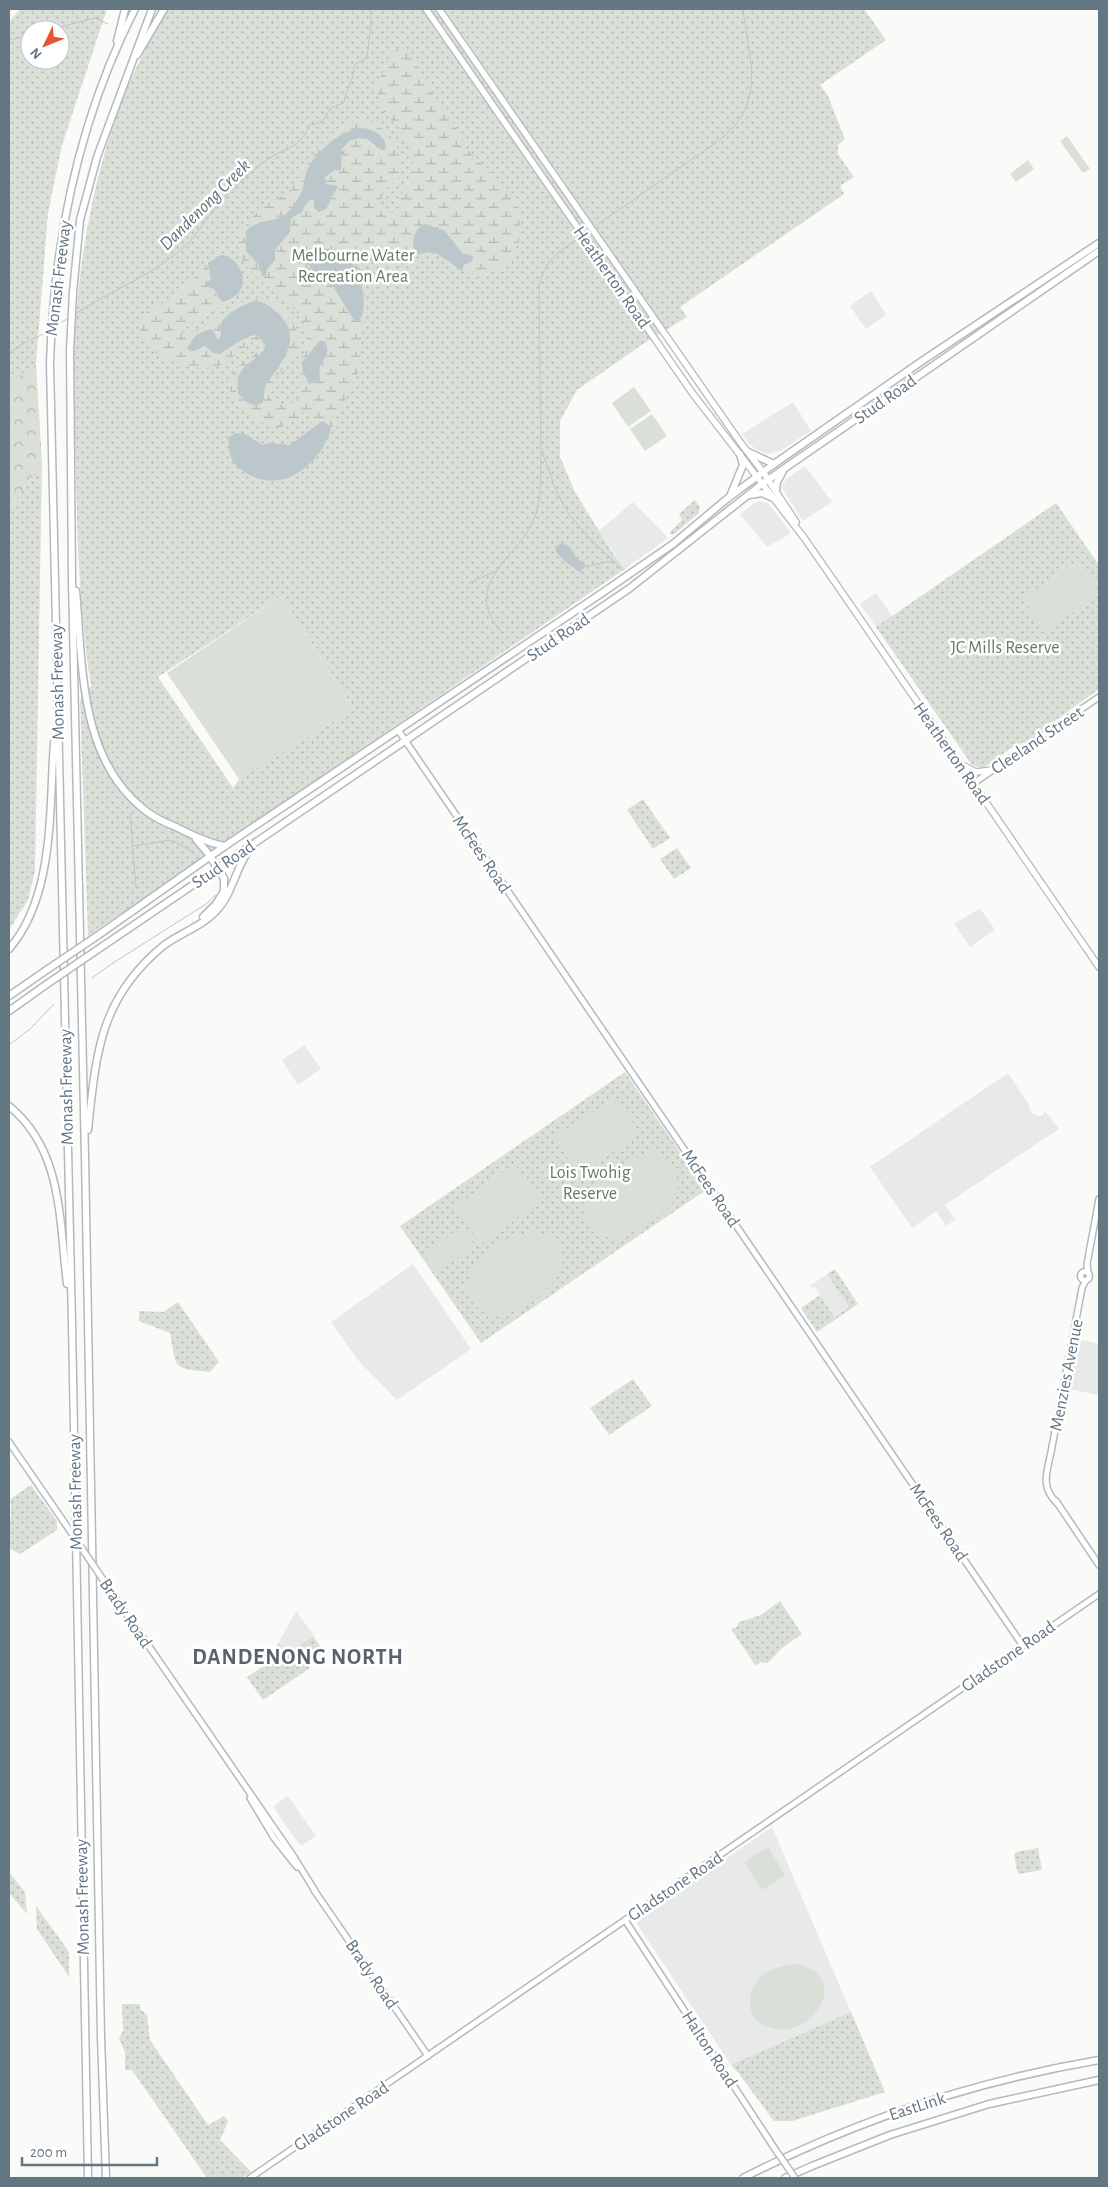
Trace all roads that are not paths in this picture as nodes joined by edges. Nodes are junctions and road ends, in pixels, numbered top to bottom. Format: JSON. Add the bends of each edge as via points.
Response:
{"nodes":[{"id":1,"x":125,"y":9,"type":"edge"},
{"id":2,"x":135,"y":9,"type":"edge"},
{"id":3,"x":152,"y":9,"type":"edge"},
{"id":4,"x":164,"y":9,"type":"edge"},
{"id":5,"x":426,"y":9,"type":"edge"},
{"id":6,"x":439,"y":9,"type":"edge"},
{"id":7,"x":113,"y":57,"type":"junction"},
{"id":8,"x":130,"y":66,"type":"junction"},
{"id":9,"x":1099,"y":243,"type":"edge"},
{"id":10,"x":1099,"y":251,"type":"edge"},
{"id":11,"x":967,"y":331,"type":"junction"},
{"id":12,"x":664,"y":334,"type":"junction"},
{"id":13,"x":975,"y":338,"type":"junction"},
{"id":14,"x":655,"y":340,"type":"junction"},
{"id":15,"x":673,"y":347,"type":"junction"},
{"id":16,"x":665,"y":353,"type":"junction"},
{"id":17,"x":748,"y":452,"type":"junction"},
{"id":18,"x":740,"y":454,"type":"junction"},
{"id":19,"x":774,"y":464,"type":"junction"},
{"id":20,"x":783,"y":470,"type":"junction"},
{"id":21,"x":763,"y":472,"type":"junction"},
{"id":22,"x":757,"y":476,"type":"junction"},
{"id":23,"x":768,"y":480,"type":"junction"},
{"id":24,"x":762,"y":484,"type":"junction"},
{"id":25,"x":774,"y":494,"type":"junction"},
{"id":26,"x":731,"y":496,"type":"junction"},
{"id":27,"x":748,"y":496,"type":"junction"},
{"id":28,"x":72,"y":545,"type":"junction"},
{"id":29,"x":1099,"y":698,"type":"edge"},
{"id":30,"x":58,"y":707,"type":"junction"},
{"id":31,"x":398,"y":730,"type":"junction"},
{"id":32,"x":406,"y":741,"type":"junction"},
{"id":33,"x":960,"y":764,"type":"junction"},
{"id":34,"x":993,"y":770,"type":"junction"},
{"id":35,"x":974,"y":783,"type":"junction"},
{"id":36,"x":185,"y":832,"type":"junction"},
{"id":37,"x":257,"y":840,"type":"junction"},
{"id":38,"x":225,"y":846,"type":"junction"},
{"id":39,"x":210,"y":857,"type":"junction"},
{"id":40,"x":216,"y":868,"type":"junction"},
{"id":41,"x":195,"y":925,"type":"junction"},
{"id":42,"x":9,"y":949,"type":"edge"},
{"id":43,"x":1099,"y":967,"type":"edge"},
{"id":44,"x":9,"y":996,"type":"edge"},
{"id":45,"x":9,"y":1011,"type":"edge"},
{"id":46,"x":9,"y":1106,"type":"edge"},
{"id":47,"x":85,"y":1156,"type":"junction"},
{"id":48,"x":1099,"y":1199,"type":"edge"},
{"id":49,"x":72,"y":1324,"type":"junction"},
{"id":50,"x":9,"y":1442,"type":"edge"},
{"id":51,"x":1099,"y":1565,"type":"edge"},
{"id":52,"x":1099,"y":1594,"type":"edge"},
{"id":53,"x":1023,"y":1646,"type":"junction"},
{"id":54,"x":625,"y":1920,"type":"junction"},
{"id":55,"x":428,"y":2056,"type":"junction"},
{"id":56,"x":1099,"y":2060,"type":"edge"},
{"id":57,"x":1099,"y":2080,"type":"edge"},
{"id":58,"x":88,"y":2178,"type":"edge"},
{"id":59,"x":106,"y":2178,"type":"edge"},
{"id":60,"x":250,"y":2178,"type":"edge"},
{"id":61,"x":742,"y":2178,"type":"edge"},
{"id":62,"x":785,"y":2178,"type":"edge"},
{"id":63,"x":795,"y":2178,"type":"edge"}],
"edges":[{"from":1,"to":7,"type":"highway"},
{"from":2,"to":7,"type":"highway","name":"Monash Freeway"},
{"from":3,"to":8,"type":"highway","name":"Monash Freeway"},
{"from":4,"to":8,"type":"highway"},
{"from":5,"to":14,"type":"main road","name":"Heatherton Road"},
{"from":6,"to":12,"type":"main road","name":"Heatherton Road"},
{"from":7,"to":30,"type":"highway","name":"Monash Freeway","via":[[102,81],[71,187],[52,306],[50,363]]},
{"from":8,"to":28,"type":"highway","name":"Monash Freeway","via":[[97,157],[80,220],[70,350]]},
{"from":9,"to":11,"type":"highway","name":"Stud Road"},
{"from":10,"to":13,"type":"highway","name":"Stud Road"},
{"from":11,"to":13,"type":"highway"},
{"from":11,"to":19,"type":"highway","name":"Stud Road"},
{"from":12,"to":14,"type":"main road"},
{"from":12,"to":15,"type":"main road","name":"Heatherton Road"},
{"from":13,"to":20,"type":"highway","name":"Stud Road"},
{"from":14,"to":16,"type":"main road","name":"Heatherton Road"},
{"from":15,"to":16,"type":"main road"},
{"from":15,"to":17,"type":"main road","name":"Heatherton Road"},
{"from":16,"to":18,"type":"main road","name":"Heatherton Road","via":[[692,394]]},
{"from":17,"to":19,"type":"highway"},
{"from":17,"to":21,"type":"main road","name":"Heatherton Road"},
{"from":18,"to":22,"type":"main road","name":"Heatherton Road"},
{"from":18,"to":26,"type":"highway","via":[[743,469]]},
{"from":19,"to":21,"type":"highway","name":"Stud Road"},
{"from":20,"to":23,"type":"highway","name":"Stud Road"},
{"from":20,"to":25,"type":"highway"},
{"from":21,"to":22,"type":"highway","name":"Stud Road"},
{"from":21,"to":23,"type":"main road","name":"Heatherton Road"},
{"from":22,"to":24,"type":"main road","name":"Heatherton Road"},
{"from":22,"to":26,"type":"highway","name":"Stud Road"},
{"from":23,"to":24,"type":"highway","name":"Stud Road"},
{"from":23,"to":25,"type":"main road","name":"Heatherton Road"},
{"from":24,"to":25,"type":"main road","name":"Heatherton Road"},
{"from":24,"to":27,"type":"highway","name":"Stud Road"},
{"from":25,"to":27,"type":"highway"},
{"from":25,"to":33,"type":"main road","name":"Heatherton Road"},
{"from":26,"to":31,"type":"highway","name":"Stud Road","via":[[673,544]]},
{"from":27,"to":32,"type":"highway","name":"Stud Road","via":[[630,588]]},
{"from":28,"to":36,"type":"highway","via":[[81,646],[94,736],[117,781],[132,799],[147,812]]},
{"from":28,"to":47,"type":"highway","name":"Monash Freeway"},
{"from":29,"to":34,"type":"main road","name":"Cleeland Street"},
{"from":30,"to":42,"type":"highway","via":[[43,874],[27,923]]},
{"from":30,"to":49,"type":"highway","name":"Monash Freeway"},
{"from":31,"to":32,"type":"main road","name":"McFees Road"},
{"from":31,"to":38,"type":"highway","name":"Stud Road"},
{"from":32,"to":37,"type":"highway","name":"Stud Road"},
{"from":32,"to":53,"type":"main road","name":"McFees Road"},
{"from":33,"to":34,"type":"main road","via":[[976,772]]},
{"from":33,"to":35,"type":"main road","name":"Heatherton Road"},
{"from":34,"to":35,"type":"main road","name":"Cleeland Street"},
{"from":35,"to":43,"type":"main road","name":"Heatherton Road"},
{"from":36,"to":38,"type":"highway","via":[[211,844]]},
{"from":36,"to":39,"type":"highway","via":[[199,841]]},
{"from":37,"to":40,"type":"highway","name":"Stud Road"},
{"from":37,"to":41,"type":"highway","via":[[217,911]]},
{"from":38,"to":39,"type":"highway","name":"Stud Road"},
{"from":39,"to":40,"type":"highway"},
{"from":39,"to":44,"type":"highway","name":"Stud Road","bridge":true},
{"from":40,"to":41,"type":"highway","via":[[224,878],[224,891]]},
{"from":40,"to":45,"type":"highway","name":"Stud Road","bridge":true},
{"from":41,"to":47,"type":"highway","via":[[164,946],[139,970],[108,1016],[93,1078]]},
{"from":46,"to":49,"type":"highway","via":[[36,1134],[54,1180]]},
{"from":47,"to":59,"type":"highway","name":"Monash Freeway"},
{"from":48,"to":51,"type":"main road","name":"Menzies Avenue","via":[[1085,1272],[1089,1277],[1084,1279],[1082,1288],[1045,1476],[1050,1495]]},
{"from":49,"to":58,"type":"highway","name":"Monash Freeway"},
{"from":50,"to":55,"type":"main road","name":"Brady Road","bridge":true},
{"from":52,"to":53,"type":"main road","name":"Gladstone Road"},
{"from":53,"to":54,"type":"main road","name":"Gladstone Road"},
{"from":54,"to":55,"type":"main road","name":"Gladstone Road"},
{"from":54,"to":63,"type":"main road","name":"Halton Road","bridge":true},
{"from":55,"to":60,"type":"main road","name":"Gladstone Road"},
{"from":56,"to":61,"type":"highway","name":"EastLink","via":[[1014,2078],[930,2102],[831,2138]]},
{"from":57,"to":62,"type":"highway","name":"EastLink","via":[[989,2104],[873,2141]]}]}
